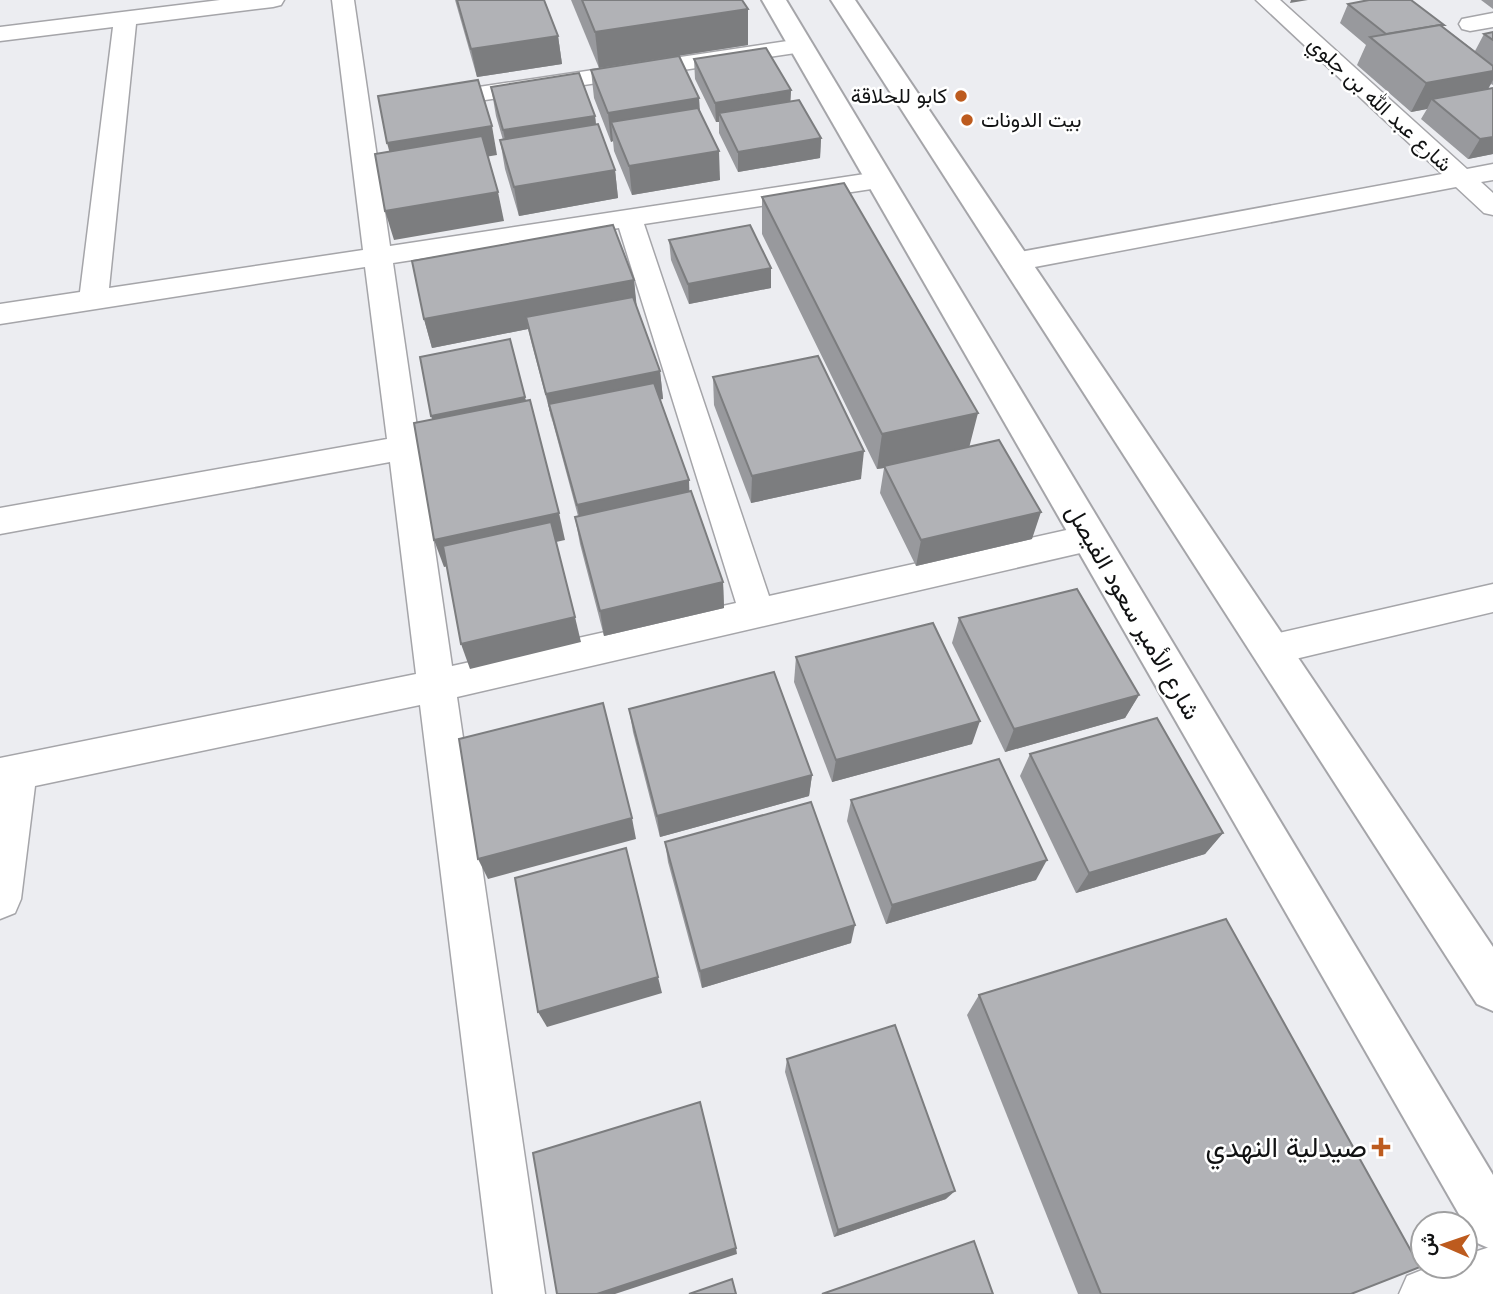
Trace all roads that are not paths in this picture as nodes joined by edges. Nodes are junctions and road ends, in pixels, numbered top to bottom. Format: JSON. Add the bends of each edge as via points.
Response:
{"nodes":[{"id":1,"x":273,"y":0,"type":"edge"},
{"id":2,"x":343,"y":0,"type":"edge"},
{"id":3,"x":775,"y":0,"type":"edge"},
{"id":4,"x":843,"y":0,"type":"edge"},
{"id":5,"x":1267,"y":0,"type":"edge"},
{"id":6,"x":125,"y":18,"type":"junction"},
{"id":7,"x":1493,"y":20,"type":"edge"},
{"id":8,"x":1470,"y":24,"type":"dead end"},
{"id":9,"x":0,"y":34,"type":"edge"},
{"id":10,"x":801,"y":46,"type":"junction"},
{"id":11,"x":412,"y":104,"type":"edge"},
{"id":12,"x":1493,"y":172,"type":"edge"},
{"id":13,"x":1461,"y":178,"type":"junction"},
{"id":14,"x":878,"y":180,"type":"junction"},
{"id":15,"x":1493,"y":207,"type":"edge"},
{"id":16,"x":629,"y":218,"type":"junction"},
{"id":17,"x":377,"y":257,"type":"junction"},
{"id":18,"x":1014,"y":262,"type":"junction"},
{"id":19,"x":93,"y":300,"type":"junction"},
{"id":20,"x":0,"y":314,"type":"edge"},
{"id":21,"x":404,"y":448,"type":"junction"},
{"id":22,"x":0,"y":521,"type":"edge"},
{"id":23,"x":1089,"y":538,"type":"junction"},
{"id":24,"x":1493,"y":598,"type":"edge"},
{"id":25,"x":757,"y":613,"type":"junction"},
{"id":26,"x":1270,"y":650,"type":"junction"},
{"id":27,"x":436,"y":686,"type":"junction"},
{"id":28,"x":9,"y":774,"type":"edge"},
{"id":29,"x":0,"y":899,"type":"edge"},
{"id":30,"x":1493,"y":988,"type":"edge"},
{"id":31,"x":1493,"y":1224,"type":"edge"},
{"id":32,"x":1493,"y":1272,"type":"edge"},
{"id":33,"x":519,"y":1294,"type":"edge"},
{"id":34,"x":1425,"y":1294,"type":"edge"}],
"edges":[{"from":1,"to":6,"type":"street"},
{"from":2,"to":17,"type":"street","via":[[371,110]]},
{"from":3,"to":10,"type":"main road","name":"شارع الأمير سعود الفيصل"},
{"from":4,"to":18,"type":"main road"},
{"from":5,"to":13,"type":"street","name":"شارع عبد الله بن جلوي"},
{"from":6,"to":9,"type":"street"},
{"from":6,"to":19,"type":"street"},
{"from":7,"to":8,"type":"street"},
{"from":10,"to":11,"type":"street"},
{"from":10,"to":14,"type":"main road","name":"شارع الأمير سعود الفيصل"},
{"from":12,"to":13,"type":"street"},
{"from":13,"to":15,"type":"street","name":"شارع عبد الله بن جلوي"},
{"from":13,"to":18,"type":"street"},
{"from":14,"to":16,"type":"street"},
{"from":14,"to":23,"type":"main road","name":"شارع الأمير سعود الفيصل"},
{"from":16,"to":17,"type":"street"},
{"from":16,"to":25,"type":"street"},
{"from":17,"to":19,"type":"street"},
{"from":17,"to":21,"type":"street"},
{"from":18,"to":26,"type":"main road"},
{"from":19,"to":20,"type":"street"},
{"from":21,"to":22,"type":"street"},
{"from":21,"to":27,"type":"street"},
{"from":23,"to":25,"type":"street"},
{"from":23,"to":31,"type":"main road","name":"شارع الأمير سعود الفيصل"},
{"from":24,"to":26,"type":"street"},
{"from":25,"to":27,"type":"street"},
{"from":26,"to":30,"type":"main road"},
{"from":27,"to":28,"type":"street"},
{"from":27,"to":33,"type":"street"},
{"from":28,"to":29,"type":"street"},
{"from":32,"to":34,"type":"street"}]}
